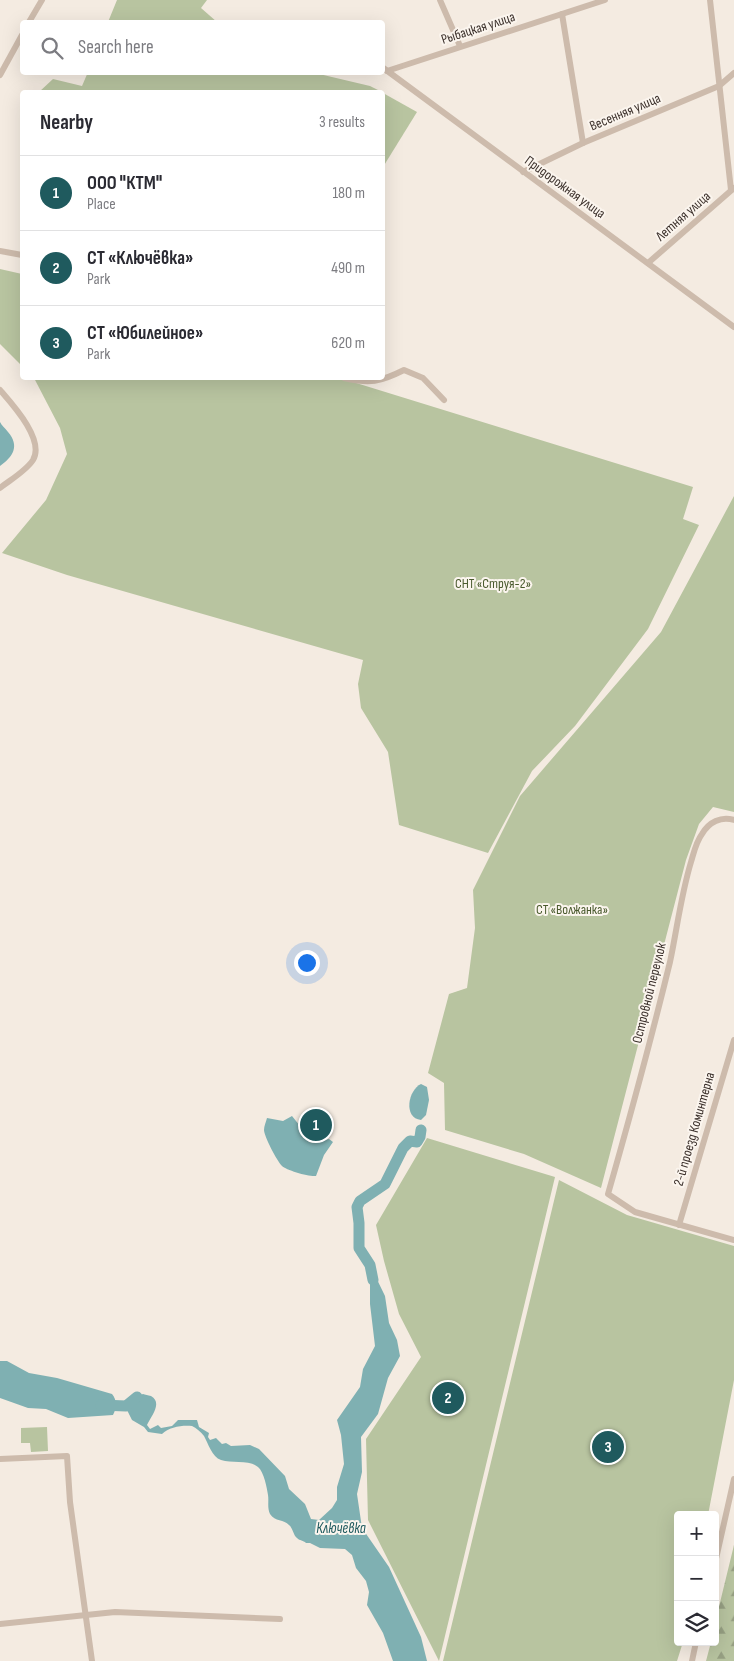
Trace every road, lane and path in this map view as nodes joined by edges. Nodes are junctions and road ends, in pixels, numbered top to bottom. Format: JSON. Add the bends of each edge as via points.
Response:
{"nodes":[{"id":1,"x":42,"y":0,"type":"edge"},
{"id":2,"x":440,"y":0,"type":"edge"},
{"id":3,"x":605,"y":0,"type":"edge"},
{"id":4,"x":710,"y":0,"type":"edge"},
{"id":5,"x":562,"y":14,"type":"junction"},
{"id":6,"x":30,"y":20,"type":"edge"},
{"id":7,"x":20,"y":39,"type":"edge"},
{"id":8,"x":460,"y":46,"type":"junction"},
{"id":9,"x":385,"y":69,"type":"edge"},
{"id":10,"x":734,"y":73,"type":"edge"},
{"id":11,"x":0,"y":75,"type":"edge"},
{"id":12,"x":719,"y":86,"type":"junction"},
{"id":13,"x":583,"y":143,"type":"junction"},
{"id":14,"x":523,"y":172,"type":"junction"},
{"id":15,"x":732,"y":189,"type":"edge"},
{"id":16,"x":0,"y":251,"type":"edge"},
{"id":17,"x":20,"y":255,"type":"edge"},
{"id":18,"x":648,"y":263,"type":"junction"},
{"id":19,"x":734,"y":318,"type":"edge"},
{"id":20,"x":731,"y":325,"type":"edge"},
{"id":21,"x":385,"y":378,"type":"edge"},
{"id":22,"x":354,"y":380,"type":"edge"},
{"id":23,"x":381,"y":380,"type":"edge"},
{"id":24,"x":0,"y":390,"type":"edge"},
{"id":25,"x":444,"y":400,"type":"dead end"},
{"id":26,"x":0,"y":488,"type":"edge"},
{"id":27,"x":734,"y":820,"type":"edge"},
{"id":28,"x":734,"y":1040,"type":"edge"},
{"id":29,"x":679,"y":1225,"type":"junction"},
{"id":30,"x":734,"y":1240,"type":"edge"},
{"id":31,"x":0,"y":1459,"type":"edge"},
{"id":32,"x":734,"y":1479,"type":"edge"},
{"id":33,"x":717,"y":1556,"type":"edge"},
{"id":34,"x":86,"y":1615,"type":"junction"},
{"id":35,"x":280,"y":1619,"type":"dead end"},
{"id":36,"x":0,"y":1624,"type":"edge"},
{"id":37,"x":695,"y":1646,"type":"edge"},
{"id":38,"x":92,"y":1661,"type":"edge"},
{"id":39,"x":692,"y":1661,"type":"edge"}],
"edges":[{"from":1,"to":6,"type":"street"},
{"from":2,"to":8,"type":"street"},
{"from":3,"to":5,"type":"street","name":"Рыбацкая улица"},
{"from":4,"to":12,"type":"street"},
{"from":5,"to":8,"type":"street","name":"Рыбацкая улица"},
{"from":5,"to":13,"type":"street"},
{"from":7,"to":11,"type":"street"},
{"from":8,"to":9,"type":"street","name":"Рыбацкая улица"},
{"from":9,"to":14,"type":"street","name":"Придорожная улица"},
{"from":10,"to":12,"type":"street","name":"Весенняя улица"},
{"from":12,"to":13,"type":"street","name":"Весенняя улица"},
{"from":12,"to":15,"type":"street"},
{"from":13,"to":14,"type":"street","name":"Весенняя улица"},
{"from":14,"to":18,"type":"street","name":"Придорожная улица"},
{"from":15,"to":18,"type":"street","name":"Летняя улица"},
{"from":16,"to":17,"type":"street"},
{"from":18,"to":20,"type":"street","name":"Придорожная улица"},
{"from":19,"to":20,"type":"street"},
{"from":21,"to":25,"type":"street","via":[[404,370],[424,378]]},
{"from":22,"to":23,"type":"street"},
{"from":24,"to":26,"type":"street","via":[[33,436],[36,452],[32,461]]},
{"from":27,"to":29,"type":"street","name":"Островной переулок","via":[[720,819],[710,824],[695,848],[650,1044],[608,1194],[635,1212]]},
{"from":28,"to":29,"type":"street","name":"2-й проезд Коминтерна"},
{"from":29,"to":30,"type":"street"},
{"from":31,"to":34,"type":"street","via":[[67,1456]]},
{"from":32,"to":33,"type":"street"},
{"from":34,"to":35,"type":"street","via":[[115,1612]]},
{"from":34,"to":36,"type":"street"},
{"from":34,"to":38,"type":"street"},
{"from":37,"to":39,"type":"street"}]}
